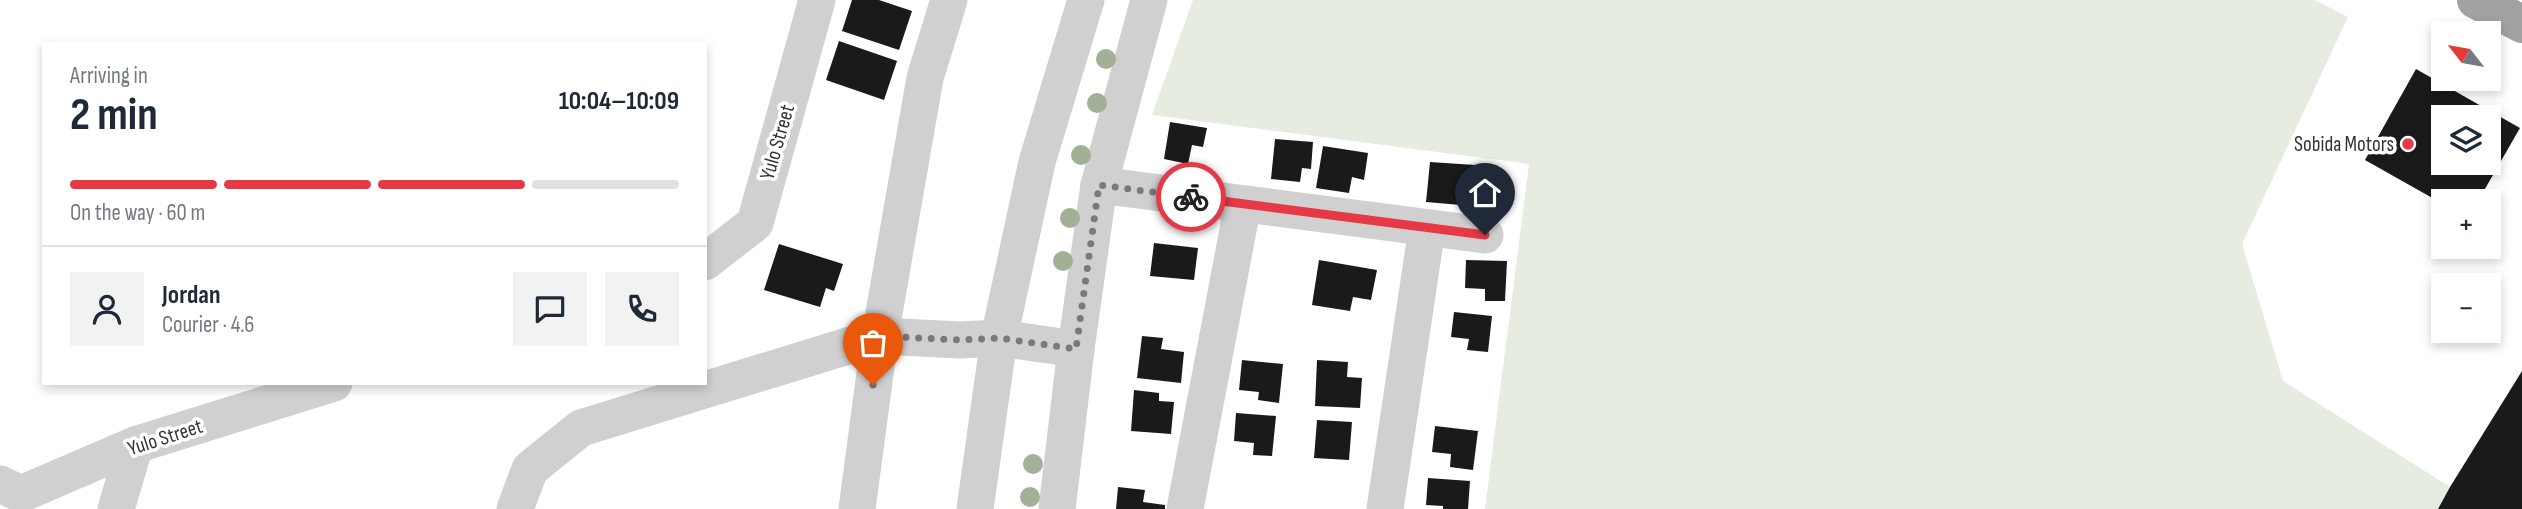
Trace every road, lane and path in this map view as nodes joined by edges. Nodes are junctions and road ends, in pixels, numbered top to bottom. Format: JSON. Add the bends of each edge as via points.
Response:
{"nodes":[{"id":1,"x":817,"y":0,"type":"edge"},
{"id":2,"x":949,"y":0,"type":"edge"},
{"id":3,"x":1086,"y":0,"type":"edge"},
{"id":4,"x":1149,"y":0,"type":"edge"},
{"id":5,"x":2476,"y":0,"type":"edge"},
{"id":6,"x":2522,"y":24,"type":"edge"},
{"id":7,"x":1099,"y":185,"type":"junction"},
{"id":8,"x":1243,"y":204,"type":"junction"},
{"id":9,"x":1427,"y":228,"type":"junction"},
{"id":10,"x":1485,"y":235,"type":"dead end"},
{"id":11,"x":707,"y":260,"type":"edge"},
{"id":12,"x":880,"y":336,"type":"junction"},
{"id":13,"x":999,"y":338,"type":"junction"},
{"id":14,"x":1076,"y":349,"type":"junction"},
{"id":15,"x":328,"y":385,"type":"edge"},
{"id":16,"x":135,"y":445,"type":"junction"},
{"id":17,"x":0,"y":484,"type":"edge"},
{"id":18,"x":116,"y":509,"type":"edge"},
{"id":19,"x":515,"y":509,"type":"edge"},
{"id":20,"x":857,"y":509,"type":"edge"},
{"id":21,"x":975,"y":509,"type":"edge"},
{"id":22,"x":1057,"y":509,"type":"edge"},
{"id":23,"x":1185,"y":509,"type":"edge"},
{"id":24,"x":1385,"y":509,"type":"edge"}],
"edges":[{"from":1,"to":11,"type":"street","name":"Yulo Street","via":[[755,223]]},
{"from":2,"to":12,"type":"street","via":[[925,78]]},
{"from":3,"to":13,"type":"street","via":[[1037,162]]},
{"from":4,"to":7,"type":"street"},
{"from":5,"to":6,"type":"highway"},
{"from":7,"to":8,"type":"street"},
{"from":7,"to":14,"type":"street"},
{"from":8,"to":9,"type":"street"},
{"from":8,"to":23,"type":"street"},
{"from":9,"to":10,"type":"street"},
{"from":9,"to":24,"type":"street"},
{"from":12,"to":13,"type":"street"},
{"from":12,"to":19,"type":"street","via":[[581,428],[530,469]]},
{"from":12,"to":20,"type":"street"},
{"from":13,"to":14,"type":"street"},
{"from":13,"to":21,"type":"street"},
{"from":14,"to":22,"type":"street"},
{"from":15,"to":16,"type":"street","name":"Yulo Street"},
{"from":16,"to":17,"type":"street","name":"Yulo Street","via":[[22,494]]},
{"from":16,"to":18,"type":"street"}]}
